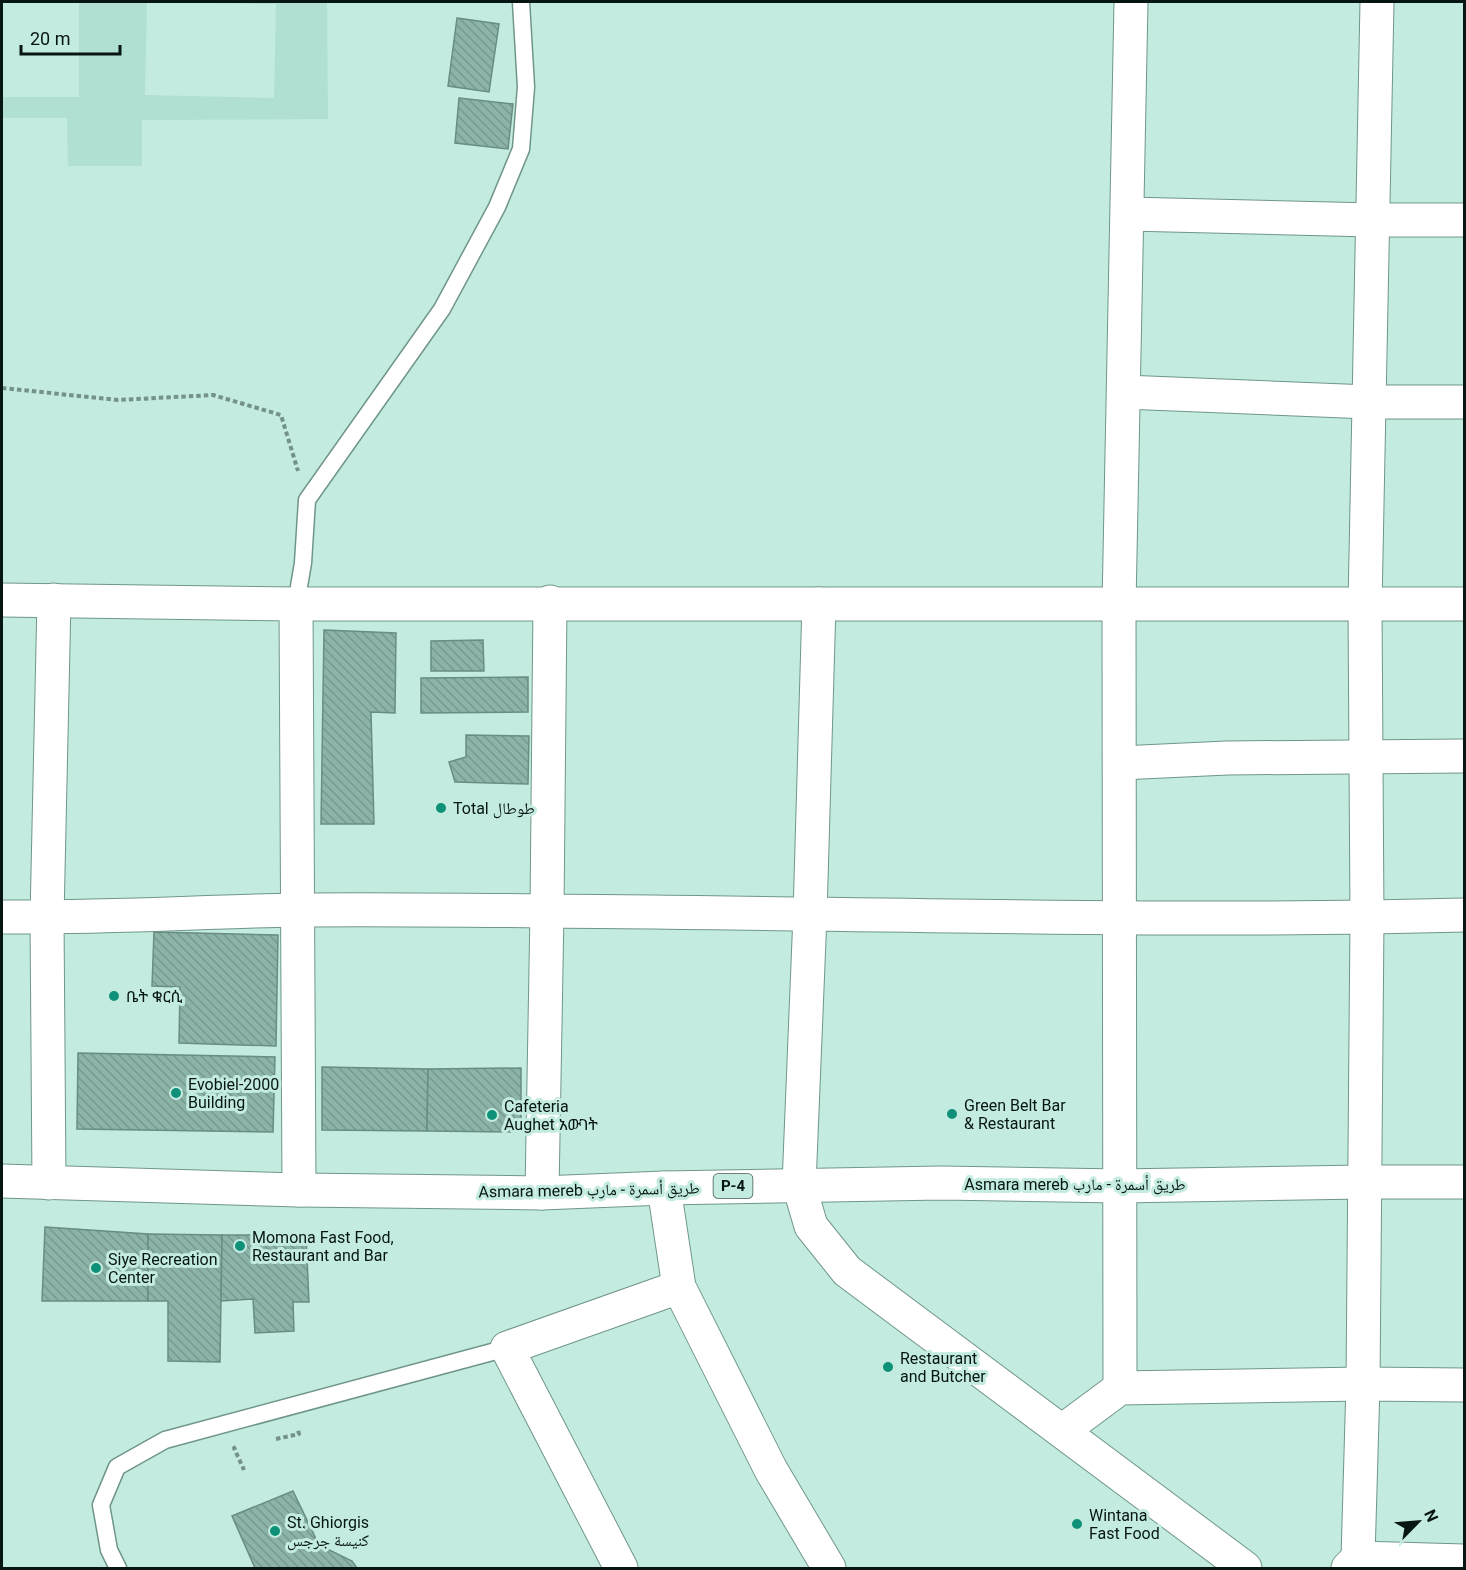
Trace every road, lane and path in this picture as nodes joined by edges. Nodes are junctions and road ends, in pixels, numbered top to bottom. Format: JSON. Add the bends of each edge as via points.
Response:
{"nodes":[{"id":1,"x":521,"y":2,"type":"edge"},
{"id":2,"x":1131,"y":2,"type":"edge"},
{"id":3,"x":1377,"y":2,"type":"edge"},
{"id":4,"x":1128,"y":214,"type":"junction"},
{"id":5,"x":1372,"y":220,"type":"junction"},
{"id":6,"x":1464,"y":220,"type":"edge"},
{"id":7,"x":2,"y":388,"type":"edge"},
{"id":8,"x":1124,"y":392,"type":"junction"},
{"id":9,"x":1369,"y":402,"type":"junction"},
{"id":10,"x":1464,"y":402,"type":"edge"},
{"id":11,"x":307,"y":500,"type":"junction"},
{"id":12,"x":2,"y":600,"type":"edge"},
{"id":13,"x":54,"y":600,"type":"junction"},
{"id":14,"x":550,"y":602,"type":"junction"},
{"id":15,"x":296,"y":604,"type":"junction"},
{"id":16,"x":819,"y":604,"type":"junction"},
{"id":17,"x":1464,"y":604,"type":"edge"},
{"id":18,"x":1119,"y":605,"type":"junction"},
{"id":19,"x":1365,"y":605,"type":"junction"},
{"id":20,"x":1464,"y":756,"type":"edge"},
{"id":21,"x":1366,"y":758,"type":"junction"},
{"id":22,"x":1119,"y":763,"type":"junction"},
{"id":23,"x":297,"y":910,"type":"junction"},
{"id":24,"x":547,"y":910,"type":"junction"},
{"id":25,"x":810,"y":915,"type":"junction"},
{"id":26,"x":1464,"y":915,"type":"edge"},
{"id":27,"x":2,"y":917,"type":"edge"},
{"id":28,"x":1119,"y":917,"type":"junction"},
{"id":29,"x":47,"y":918,"type":"junction"},
{"id":30,"x":1367,"y":918,"type":"junction"},
{"id":31,"x":2,"y":1181,"type":"edge"},
{"id":32,"x":1364,"y":1182,"type":"junction"},
{"id":33,"x":1464,"y":1182,"type":"edge"},
{"id":34,"x":49,"y":1183,"type":"junction"},
{"id":35,"x":799,"y":1185,"type":"junction"},
{"id":36,"x":1119,"y":1186,"type":"junction"},
{"id":37,"x":664,"y":1188,"type":"junction"},
{"id":38,"x":299,"y":1190,"type":"junction"},
{"id":39,"x":542,"y":1193,"type":"junction"},
{"id":40,"x":679,"y":1287,"type":"junction"},
{"id":41,"x":507,"y":1348,"type":"junction"},
{"id":42,"x":1363,"y":1384,"type":"junction"},
{"id":43,"x":1464,"y":1385,"type":"edge"},
{"id":44,"x":1120,"y":1388,"type":"junction"},
{"id":45,"x":1062,"y":1431,"type":"junction"},
{"id":46,"x":1464,"y":1562,"type":"edge"},
{"id":47,"x":1353,"y":1563,"type":"edge"},
{"id":48,"x":118,"y":1569,"type":"edge"},
{"id":49,"x":621,"y":1569,"type":"edge"},
{"id":50,"x":829,"y":1569,"type":"edge"},
{"id":51,"x":1245,"y":1569,"type":"edge"}],
"edges":[{"from":1,"to":11,"type":"lane","via":[[526,87],[521,149],[497,207],[442,309]]},
{"from":2,"to":4,"type":"main road"},
{"from":3,"to":5,"type":"main road"},
{"from":4,"to":5,"type":"main road"},
{"from":4,"to":8,"type":"main road"},
{"from":5,"to":6,"type":"main road"},
{"from":5,"to":9,"type":"main road"},
{"from":7,"to":11,"type":"path","via":[[118,400],[213,395],[281,415]]},
{"from":8,"to":9,"type":"main road"},
{"from":8,"to":18,"type":"main road"},
{"from":9,"to":10,"type":"main road"},
{"from":9,"to":19,"type":"main road"},
{"from":11,"to":15,"type":"lane"},
{"from":12,"to":13,"type":"main road"},
{"from":13,"to":15,"type":"main road"},
{"from":13,"to":29,"type":"main road"},
{"from":14,"to":15,"type":"main road"},
{"from":14,"to":16,"type":"main road"},
{"from":14,"to":24,"type":"main road"},
{"from":15,"to":23,"type":"main road"},
{"from":16,"to":18,"type":"main road"},
{"from":16,"to":25,"type":"main road"},
{"from":17,"to":19,"type":"main road"},
{"from":18,"to":19,"type":"main road"},
{"from":18,"to":22,"type":"main road"},
{"from":19,"to":21,"type":"main road"},
{"from":20,"to":21,"type":"main road"},
{"from":21,"to":22,"type":"main road"},
{"from":21,"to":30,"type":"main road"},
{"from":22,"to":28,"type":"main road"},
{"from":23,"to":24,"type":"main road"},
{"from":23,"to":29,"type":"main road"},
{"from":23,"to":38,"type":"main road"},
{"from":24,"to":25,"type":"main road"},
{"from":24,"to":39,"type":"main road"},
{"from":25,"to":28,"type":"main road"},
{"from":25,"to":35,"type":"main road"},
{"from":26,"to":30,"type":"main road"},
{"from":27,"to":29,"type":"main road"},
{"from":28,"to":30,"type":"main road"},
{"from":28,"to":36,"type":"main road"},
{"from":29,"to":34,"type":"main road"},
{"from":30,"to":32,"type":"main road"},
{"from":31,"to":34,"type":"main road","name":"Asmara mereb طريق أسمرة - مارب","number":"P-4"},
{"from":32,"to":33,"type":"main road","name":"Asmara mereb طريق أسمرة - مارب","number":"P-4"},
{"from":32,"to":36,"type":"main road","name":"Asmara mereb طريق أسمرة - مارب","number":"P-4"},
{"from":32,"to":42,"type":"main road"},
{"from":34,"to":38,"type":"main road","name":"Asmara mereb طريق أسمرة - مارب","number":"P-4"},
{"from":35,"to":36,"type":"main road","name":"Asmara mereb طريق أسمرة - مارب","number":"P-4"},
{"from":35,"to":37,"type":"main road","name":"Asmara mereb طريق أسمرة - مارب","number":"P-4"},
{"from":35,"to":45,"type":"main road","via":[[811,1226],[847,1271]]},
{"from":36,"to":44,"type":"main road"},
{"from":37,"to":39,"type":"main road","name":"Asmara mereb طريق أسمرة - مارب","number":"P-4"},
{"from":37,"to":40,"type":"main road"},
{"from":38,"to":39,"type":"main road","name":"Asmara mereb طريق أسمرة - مارب","number":"P-4"},
{"from":40,"to":41,"type":"main road"},
{"from":40,"to":50,"type":"main road","via":[[771,1470]]},
{"from":41,"to":48,"type":"lane","via":[[165,1440],[117,1467],[101,1506],[109,1550]]},
{"from":41,"to":49,"type":"main road"},
{"from":42,"to":43,"type":"main road"},
{"from":42,"to":44,"type":"main road"},
{"from":42,"to":47,"type":"main road"},
{"from":44,"to":45,"type":"main road"},
{"from":45,"to":51,"type":"main road"},
{"from":46,"to":47,"type":"main road"}]}
